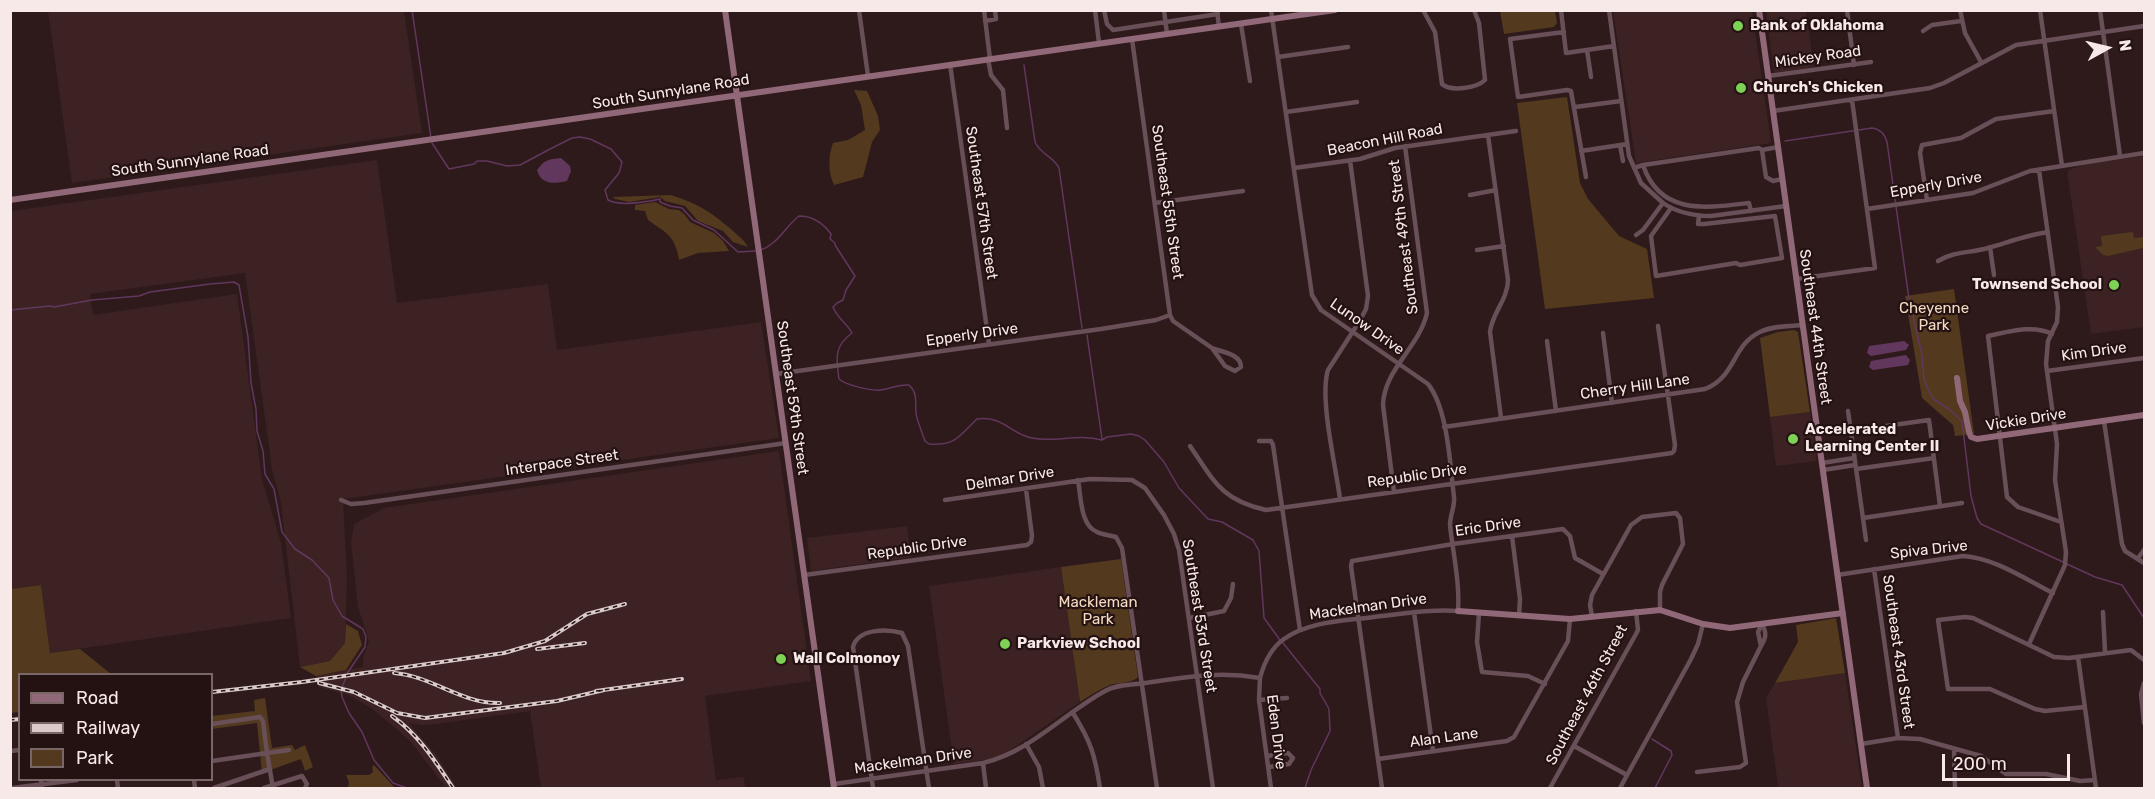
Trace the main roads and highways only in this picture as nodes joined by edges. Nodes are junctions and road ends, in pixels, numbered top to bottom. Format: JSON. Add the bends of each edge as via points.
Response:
{"nodes":[{"id":1,"x":725,"y":10,"type":"edge"},
{"id":2,"x":1335,"y":10,"type":"edge"},
{"id":3,"x":1759,"y":10,"type":"edge"},
{"id":4,"x":1321,"y":11,"type":"edge"},
{"id":5,"x":736,"y":94,"type":"junction"},
{"id":6,"x":10,"y":200,"type":"edge"},
{"id":7,"x":1957,"y":378,"type":"dead end"},
{"id":8,"x":2145,"y":415,"type":"edge"},
{"id":9,"x":1458,"y":611,"type":"road end"},
{"id":10,"x":1843,"y":613,"type":"junction"},
{"id":11,"x":834,"y":786,"type":"edge"},
{"id":12,"x":1867,"y":789,"type":"edge"}],
"edges":[{"from":1,"to":5,"type":"main road","name":"Southeast 59th Street"},
{"from":2,"to":4,"type":"main road","name":"South Sunnylane Road"},
{"from":3,"to":10,"type":"main road","name":"Southeast 44th Street"},
{"from":4,"to":5,"type":"main road","name":"South Sunnylane Road"},
{"from":5,"to":6,"type":"main road","name":"South Sunnylane Road"},
{"from":5,"to":11,"type":"main road","name":"Southeast 59th Street"},
{"from":7,"to":8,"type":"main road","name":"Vickie Drive","via":[[1971,437],[1977,440]]},
{"from":9,"to":10,"type":"main road","name":"Mackelman Drive","via":[[1570,619],[1660,610],[1730,628]]},
{"from":10,"to":12,"type":"main road","name":"Southeast 44th Street"}]}
